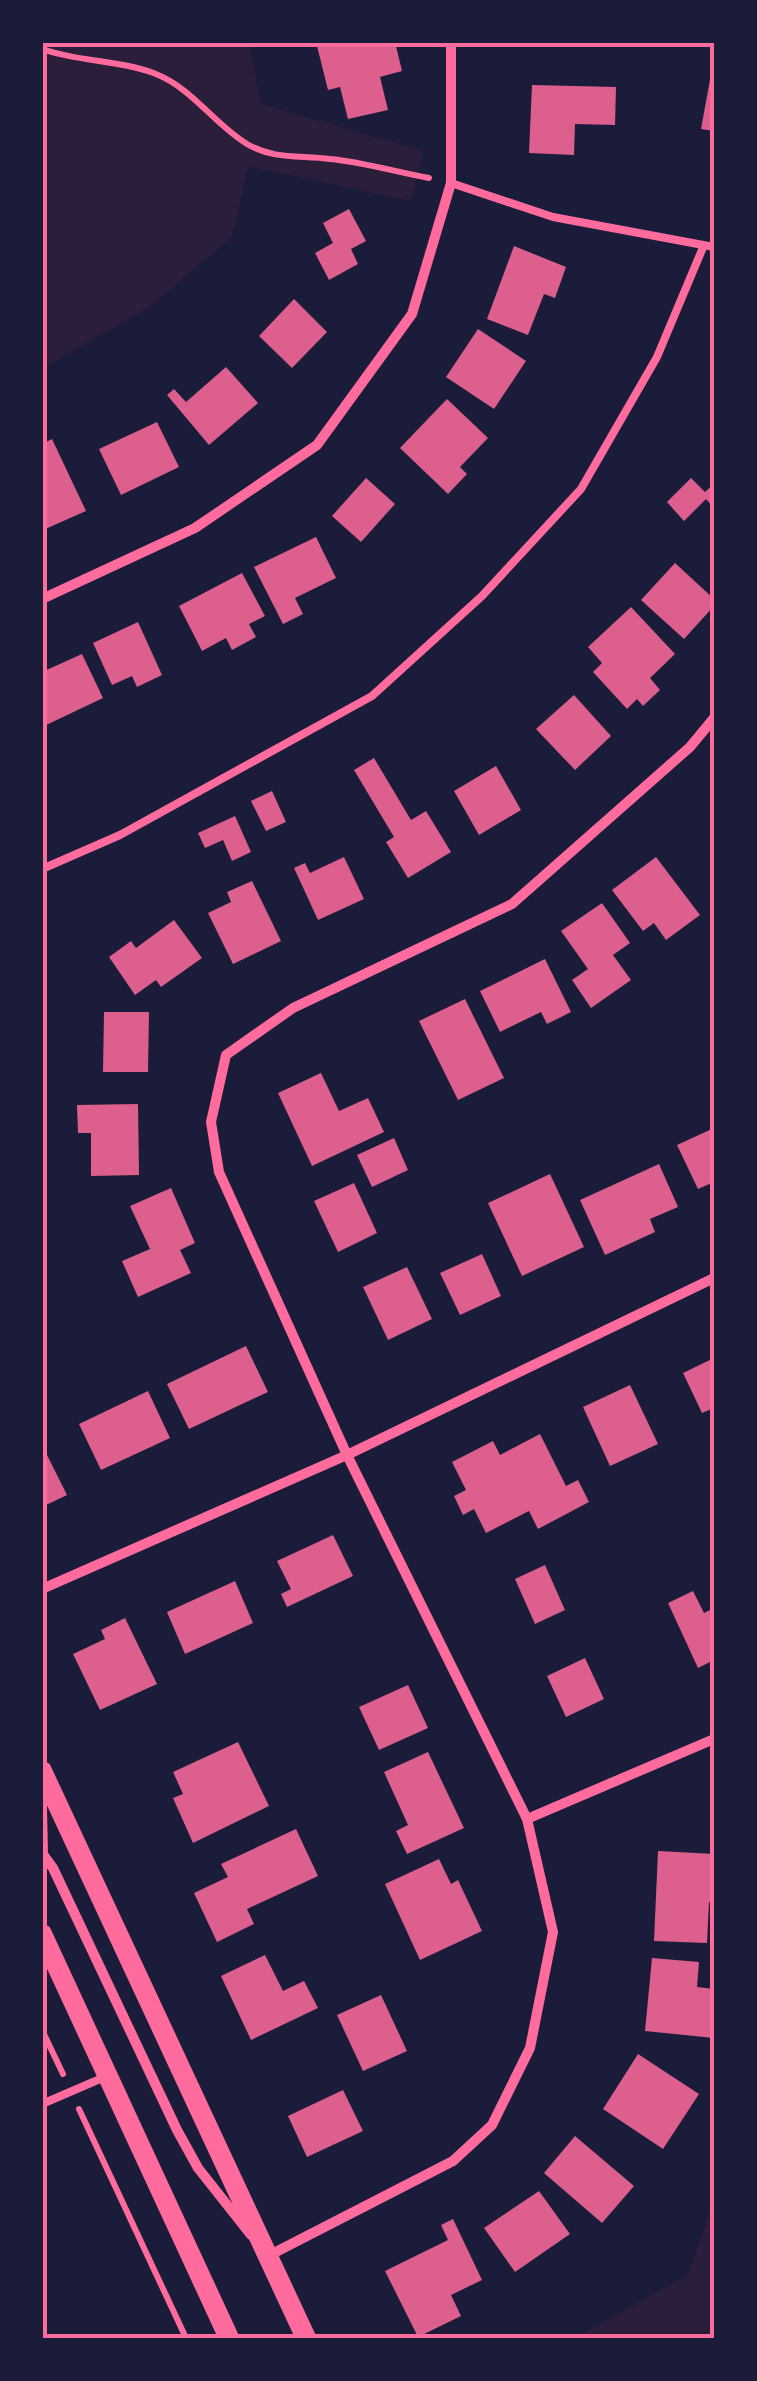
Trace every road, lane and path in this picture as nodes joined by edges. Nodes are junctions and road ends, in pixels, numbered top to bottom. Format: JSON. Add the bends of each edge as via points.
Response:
{"nodes":[{"id":1,"x":451,"y":42,"type":"edge"},
{"id":2,"x":42,"y":48,"type":"edge"},
{"id":3,"x":451,"y":183,"type":"junction"},
{"id":4,"x":709,"y":246,"type":"edge"},
{"id":5,"x":42,"y":600,"type":"edge"},
{"id":6,"x":714,"y":718,"type":"edge"},
{"id":7,"x":42,"y":870,"type":"edge"},
{"id":8,"x":714,"y":1278,"type":"edge"},
{"id":9,"x":347,"y":1455,"type":"junction"},
{"id":10,"x":42,"y":1589,"type":"edge"},
{"id":11,"x":714,"y":1739,"type":"edge"},
{"id":12,"x":42,"y":1771,"type":"edge"},
{"id":13,"x":42,"y":1808,"type":"edge"},
{"id":14,"x":527,"y":1819,"type":"junction"},
{"id":15,"x":43,"y":1854,"type":"edge"},
{"id":16,"x":42,"y":1934,"type":"edge"},
{"id":17,"x":42,"y":2030,"type":"edge"},
{"id":18,"x":106,"y":2076,"type":"junction"},
{"id":19,"x":71,"y":2092,"type":"junction"},
{"id":20,"x":42,"y":2104,"type":"edge"},
{"id":21,"x":269,"y":2258,"type":"junction"},
{"id":22,"x":186,"y":2338,"type":"edge"},
{"id":23,"x":229,"y":2338,"type":"edge"},
{"id":24,"x":306,"y":2338,"type":"edge"}],
"edges":[{"from":1,"to":3,"type":"street"},
{"from":2,"to":3,"type":"path","via":[[180,85],[217,122],[284,158],[329,158]]},
{"from":3,"to":4,"type":"lane","via":[[553,217]]},
{"from":3,"to":5,"type":"street","via":[[412,314],[317,445],[195,528]]},
{"from":4,"to":7,"type":"lane","via":[[581,489],[482,596],[372,696],[120,835]]},
{"from":6,"to":9,"type":"street","via":[[690,747],[512,904],[293,1008],[226,1055],[211,1122],[219,1172]]},
{"from":8,"to":9,"type":"street"},
{"from":9,"to":10,"type":"street"},
{"from":9,"to":14,"type":"street"},
{"from":11,"to":14,"type":"street"},
{"from":12,"to":21,"type":"main road"},
{"from":13,"to":15,"type":"street"},
{"from":14,"to":21,"type":"street","via":[[553,1932],[530,2048],[492,2125],[453,2162]]},
{"from":15,"to":21,"type":"street","via":[[184,2143]]},
{"from":16,"to":18,"type":"main road"},
{"from":17,"to":19,"type":"path"},
{"from":18,"to":19,"type":"lane"},
{"from":18,"to":23,"type":"main road"},
{"from":19,"to":20,"type":"lane"},
{"from":19,"to":22,"type":"path"},
{"from":21,"to":24,"type":"main road"}]}
